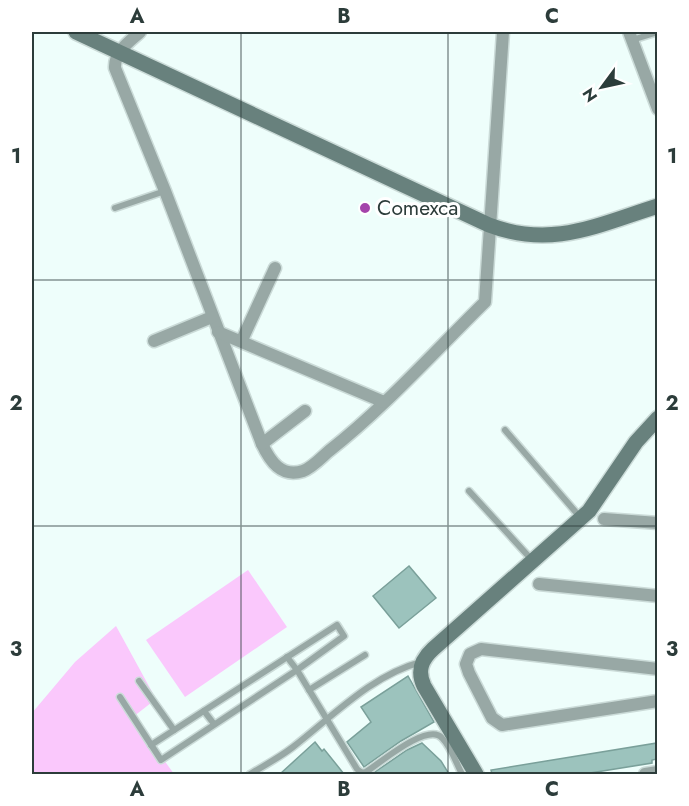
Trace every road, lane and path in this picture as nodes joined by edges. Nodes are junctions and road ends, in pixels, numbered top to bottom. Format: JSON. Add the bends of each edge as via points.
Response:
{"nodes":[{"id":1,"x":76,"y":32,"type":"edge"},
{"id":2,"x":140,"y":32,"type":"edge"},
{"id":3,"x":503,"y":32,"type":"edge"},
{"id":4,"x":657,"y":32,"type":"edge"},
{"id":5,"x":631,"y":36,"type":"edge"},
{"id":6,"x":119,"y":52,"type":"junction"},
{"id":7,"x":653,"y":83,"type":"edge"},
{"id":8,"x":657,"y":109,"type":"edge"},
{"id":9,"x":165,"y":191,"type":"junction"},
{"id":10,"x":657,"y":206,"type":"edge"},
{"id":11,"x":114,"y":208,"type":"dead end"},
{"id":12,"x":489,"y":225,"type":"junction"},
{"id":13,"x":276,"y":268,"type":"dead end"},
{"id":14,"x":212,"y":317,"type":"junction"},
{"id":15,"x":218,"y":332,"type":"junction"},
{"id":16,"x":154,"y":340,"type":"dead end"},
{"id":17,"x":242,"y":340,"type":"junction"},
{"id":18,"x":384,"y":402,"type":"junction"},
{"id":19,"x":305,"y":411,"type":"dead end"},
{"id":20,"x":657,"y":418,"type":"edge"},
{"id":21,"x":505,"y":430,"type":"dead end"},
{"id":22,"x":262,"y":444,"type":"junction"},
{"id":23,"x":469,"y":491,"type":"dead end"},
{"id":24,"x":580,"y":518,"type":"junction"},
{"id":25,"x":604,"y":519,"type":"dead end"},
{"id":26,"x":657,"y":523,"type":"edge"},
{"id":27,"x":532,"y":561,"type":"junction"},
{"id":28,"x":539,"y":584,"type":"dead end"},
{"id":29,"x":657,"y":596,"type":"edge"},
{"id":30,"x":365,"y":655,"type":"dead end"},
{"id":31,"x":287,"y":657,"type":"junction"},
{"id":32,"x":422,"y":662,"type":"junction"},
{"id":33,"x":657,"y":669,"type":"edge"},
{"id":34,"x":297,"y":670,"type":"junction"},
{"id":35,"x":139,"y":681,"type":"dead end"},
{"id":36,"x":309,"y":690,"type":"junction"},
{"id":37,"x":120,"y":697,"type":"dead end"},
{"id":38,"x":657,"y":701,"type":"edge"},
{"id":39,"x":204,"y":711,"type":"junction"},
{"id":40,"x":327,"y":718,"type":"junction"},
{"id":41,"x":214,"y":724,"type":"junction"},
{"id":42,"x":174,"y":730,"type":"junction"},
{"id":43,"x":151,"y":745,"type":"junction"},
{"id":44,"x":657,"y":772,"type":"edge"},
{"id":45,"x":250,"y":774,"type":"edge"},
{"id":46,"x":462,"y":774,"type":"edge"},
{"id":47,"x":476,"y":774,"type":"edge"},
{"id":48,"x":645,"y":774,"type":"edge"}],
"edges":[{"from":1,"to":6,"type":"main road"},
{"from":2,"to":6,"type":"street"},
{"from":3,"to":12,"type":"street"},
{"from":4,"to":5,"type":"lane"},
{"from":5,"to":7,"type":"street"},
{"from":6,"to":9,"type":"street","via":[[115,68]]},
{"from":6,"to":12,"type":"main road"},
{"from":7,"to":8,"type":"street"},
{"from":9,"to":11,"type":"lane"},
{"from":9,"to":14,"type":"street"},
{"from":10,"to":12,"type":"main road","via":[[570,234],[513,233]]},
{"from":12,"to":18,"type":"street","via":[[485,302]]},
{"from":13,"to":17,"type":"street"},
{"from":14,"to":15,"type":"street"},
{"from":14,"to":16,"type":"street"},
{"from":15,"to":17,"type":"street"},
{"from":15,"to":22,"type":"street"},
{"from":17,"to":18,"type":"street"},
{"from":18,"to":22,"type":"street","via":[[304,471],[280,470]]},
{"from":19,"to":22,"type":"street"},
{"from":20,"to":24,"type":"main road"},
{"from":21,"to":24,"type":"lane"},
{"from":23,"to":27,"type":"lane"},
{"from":24,"to":27,"type":"main road"},
{"from":25,"to":26,"type":"street"},
{"from":27,"to":32,"type":"main road"},
{"from":28,"to":29,"type":"street"},
{"from":30,"to":36,"type":"lane"},
{"from":31,"to":34,"type":"lane"},
{"from":31,"to":34,"type":"lane","via":[[334,625],[339,626],[344,636]]},
{"from":31,"to":39,"type":"lane"},
{"from":32,"to":40,"type":"lane","via":[[402,667]]},
{"from":32,"to":47,"type":"main road","via":[[424,686]]},
{"from":33,"to":38,"type":"street","via":[[481,649],[468,656],[466,663],[492,718],[502,725]]},
{"from":34,"to":36,"type":"lane"},
{"from":34,"to":41,"type":"lane"},
{"from":35,"to":42,"type":"lane"},
{"from":36,"to":40,"type":"lane"},
{"from":37,"to":43,"type":"lane"},
{"from":39,"to":41,"type":"lane"},
{"from":39,"to":42,"type":"lane"},
{"from":40,"to":45,"type":"lane"},
{"from":40,"to":46,"type":"lane","via":[[362,773],[422,735],[436,734]]},
{"from":41,"to":43,"type":"lane","via":[[161,760]]},
{"from":42,"to":43,"type":"lane"},
{"from":44,"to":48,"type":"street"}]}
